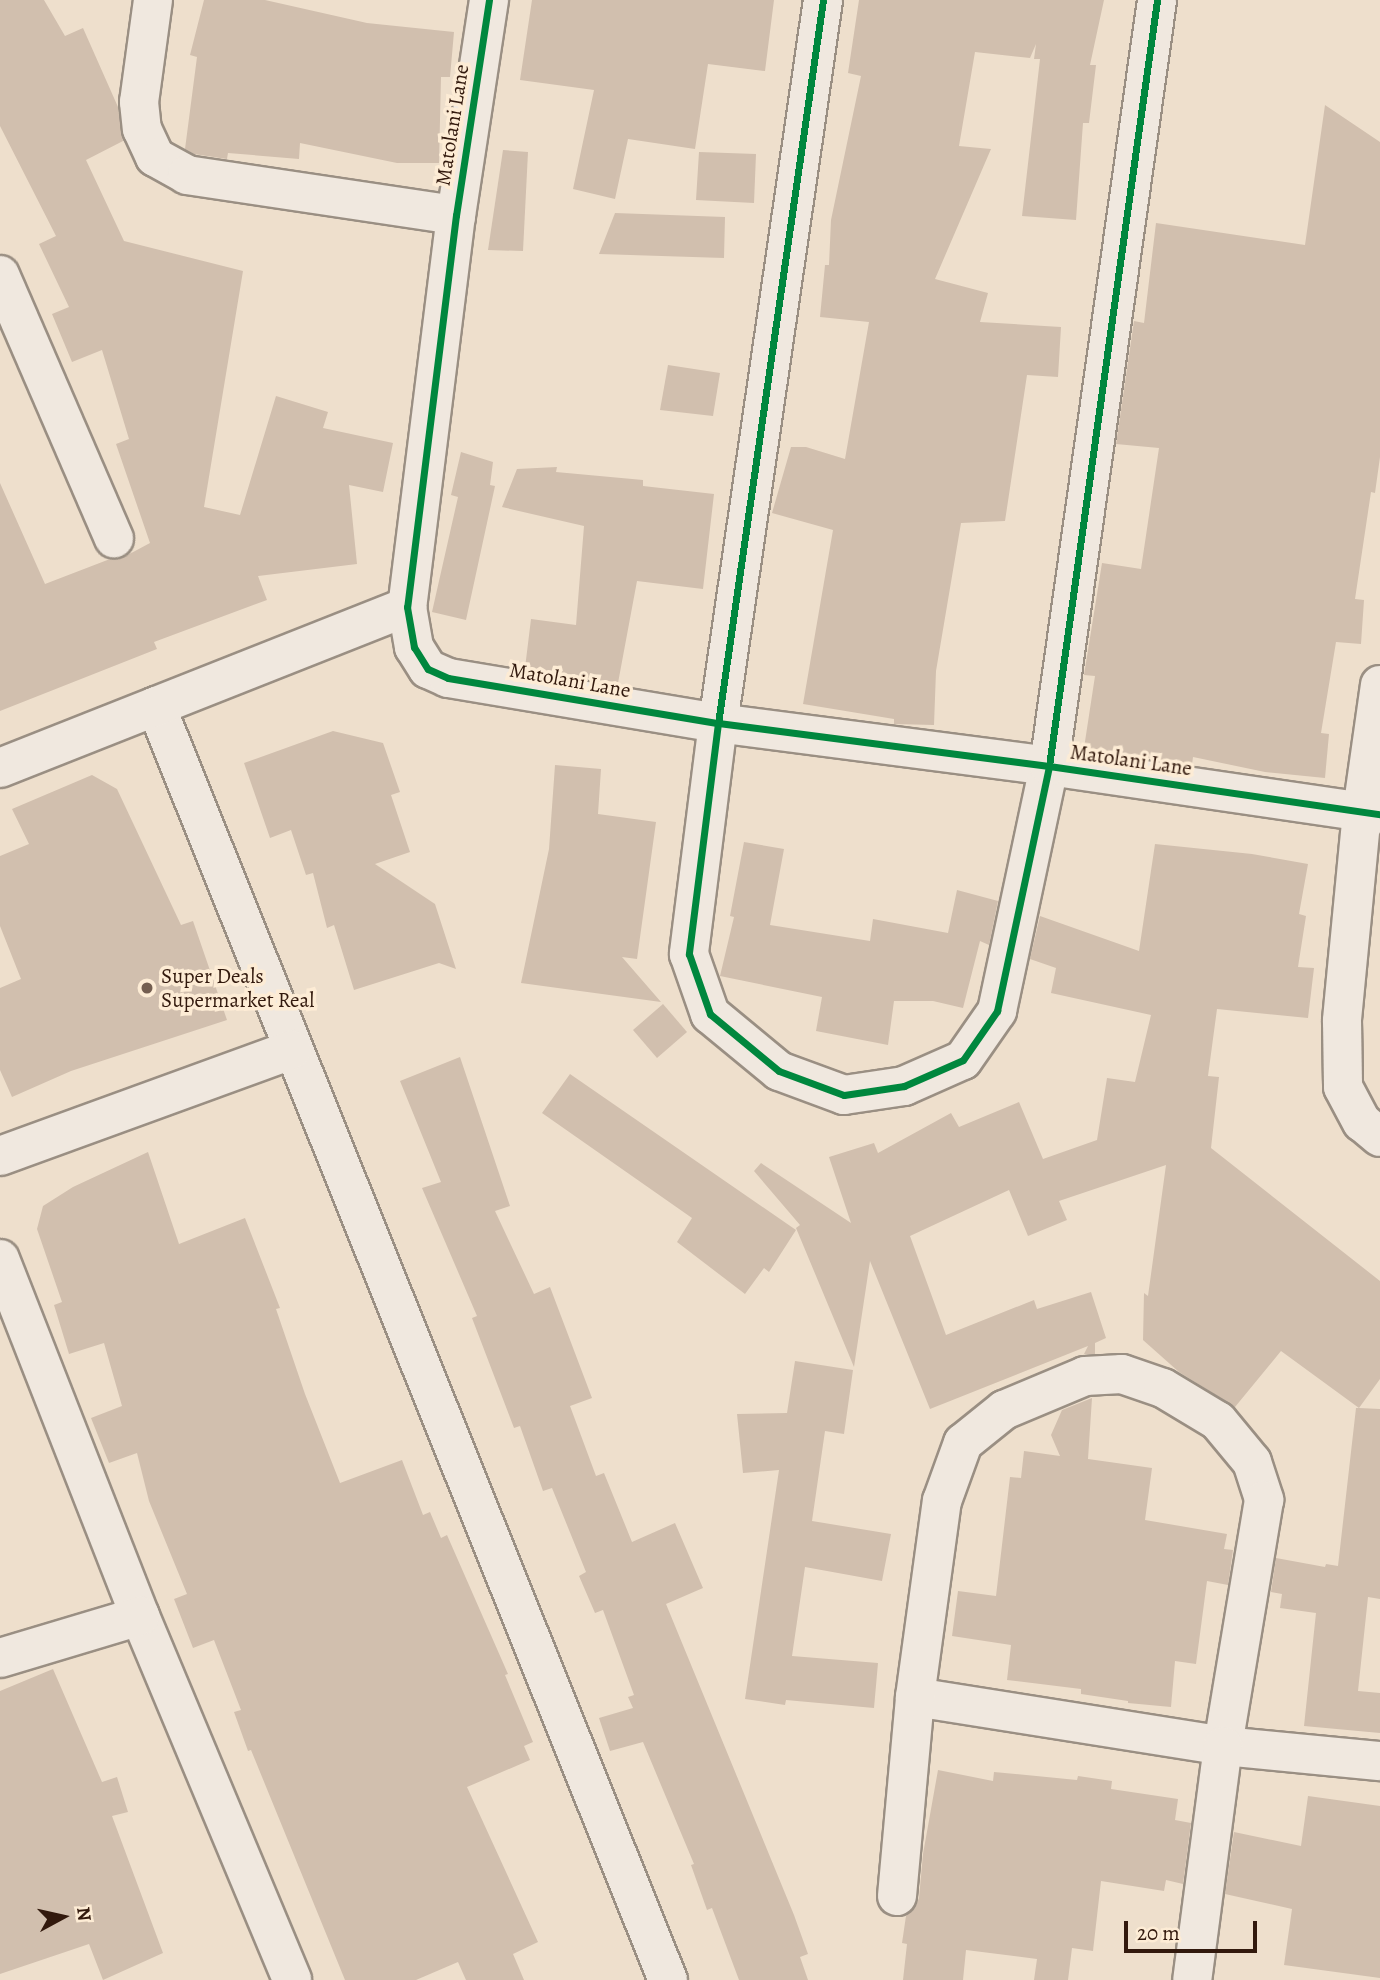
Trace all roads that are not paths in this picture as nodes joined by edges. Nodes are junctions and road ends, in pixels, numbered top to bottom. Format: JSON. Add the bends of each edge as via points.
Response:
{"nodes":[{"id":1,"x":153,"y":0,"type":"edge"},
{"id":2,"x":489,"y":0,"type":"edge"},
{"id":3,"x":823,"y":0,"type":"edge"},
{"id":4,"x":1157,"y":0,"type":"edge"},
{"id":5,"x":456,"y":215,"type":"junction"},
{"id":6,"x":0,"y":275,"type":"edge"},
{"id":7,"x":114,"y":538,"type":"dead end"},
{"id":8,"x":407,"y":607,"type":"junction"},
{"id":9,"x":1380,"y":685,"type":"edge"},
{"id":10,"x":156,"y":706,"type":"junction"},
{"id":11,"x":719,"y":723,"type":"junction"},
{"id":12,"x":1049,"y":766,"type":"junction"},
{"id":13,"x":0,"y":768,"type":"edge"},
{"id":14,"x":1371,"y":813,"type":"edge"},
{"id":15,"x":292,"y":1050,"type":"junction"},
{"id":16,"x":1380,"y":1137,"type":"edge"},
{"id":17,"x":0,"y":1156,"type":"edge"},
{"id":18,"x":0,"y":1259,"type":"edge"},
{"id":19,"x":140,"y":1616,"type":"junction"},
{"id":20,"x":0,"y":1658,"type":"edge"},
{"id":21,"x":915,"y":1697,"type":"junction"},
{"id":22,"x":1223,"y":1746,"type":"junction"},
{"id":23,"x":1380,"y":1761,"type":"edge"},
{"id":24,"x":897,"y":1896,"type":"dead end"},
{"id":25,"x":292,"y":1980,"type":"edge"},
{"id":26,"x":668,"y":1980,"type":"edge"},
{"id":27,"x":1192,"y":1980,"type":"edge"}],
"edges":[{"from":1,"to":5,"type":"street","via":[[139,102],[142,129],[155,157],[187,175]]},
{"from":2,"to":5,"type":"street","name":"Matolani Lane"},
{"from":3,"to":11,"type":"street"},
{"from":4,"to":12,"type":"street"},
{"from":5,"to":8,"type":"street","name":"Matolani Lane"},
{"from":6,"to":7,"type":"street"},
{"from":8,"to":10,"type":"street"},
{"from":8,"to":11,"type":"street","name":"Matolani Lane","via":[[414,647],[428,668],[448,678]]},
{"from":9,"to":14,"type":"street"},
{"from":10,"to":13,"type":"street"},
{"from":10,"to":15,"type":"street"},
{"from":11,"to":12,"type":"street","name":"Matolani Lane"},
{"from":11,"to":12,"type":"street","via":[[689,954],[710,1014],[779,1071],[844,1095],[904,1086],[963,1060],[998,1012]]},
{"from":12,"to":14,"type":"street","name":"Matolani Lane"},
{"from":14,"to":16,"type":"street","via":[[1342,1021],[1343,1087],[1362,1122]]},
{"from":15,"to":17,"type":"street"},
{"from":15,"to":26,"type":"street"},
{"from":18,"to":19,"type":"street"},
{"from":19,"to":20,"type":"street"},
{"from":19,"to":25,"type":"street"},
{"from":21,"to":22,"type":"street"},
{"from":21,"to":22,"type":"street","via":[[942,1501],[964,1443],[1004,1410],[1085,1376],[1122,1374],[1163,1388],[1218,1421],[1252,1462],[1264,1500]]},
{"from":21,"to":24,"type":"street"},
{"from":22,"to":23,"type":"street"},
{"from":22,"to":27,"type":"street"}]}
